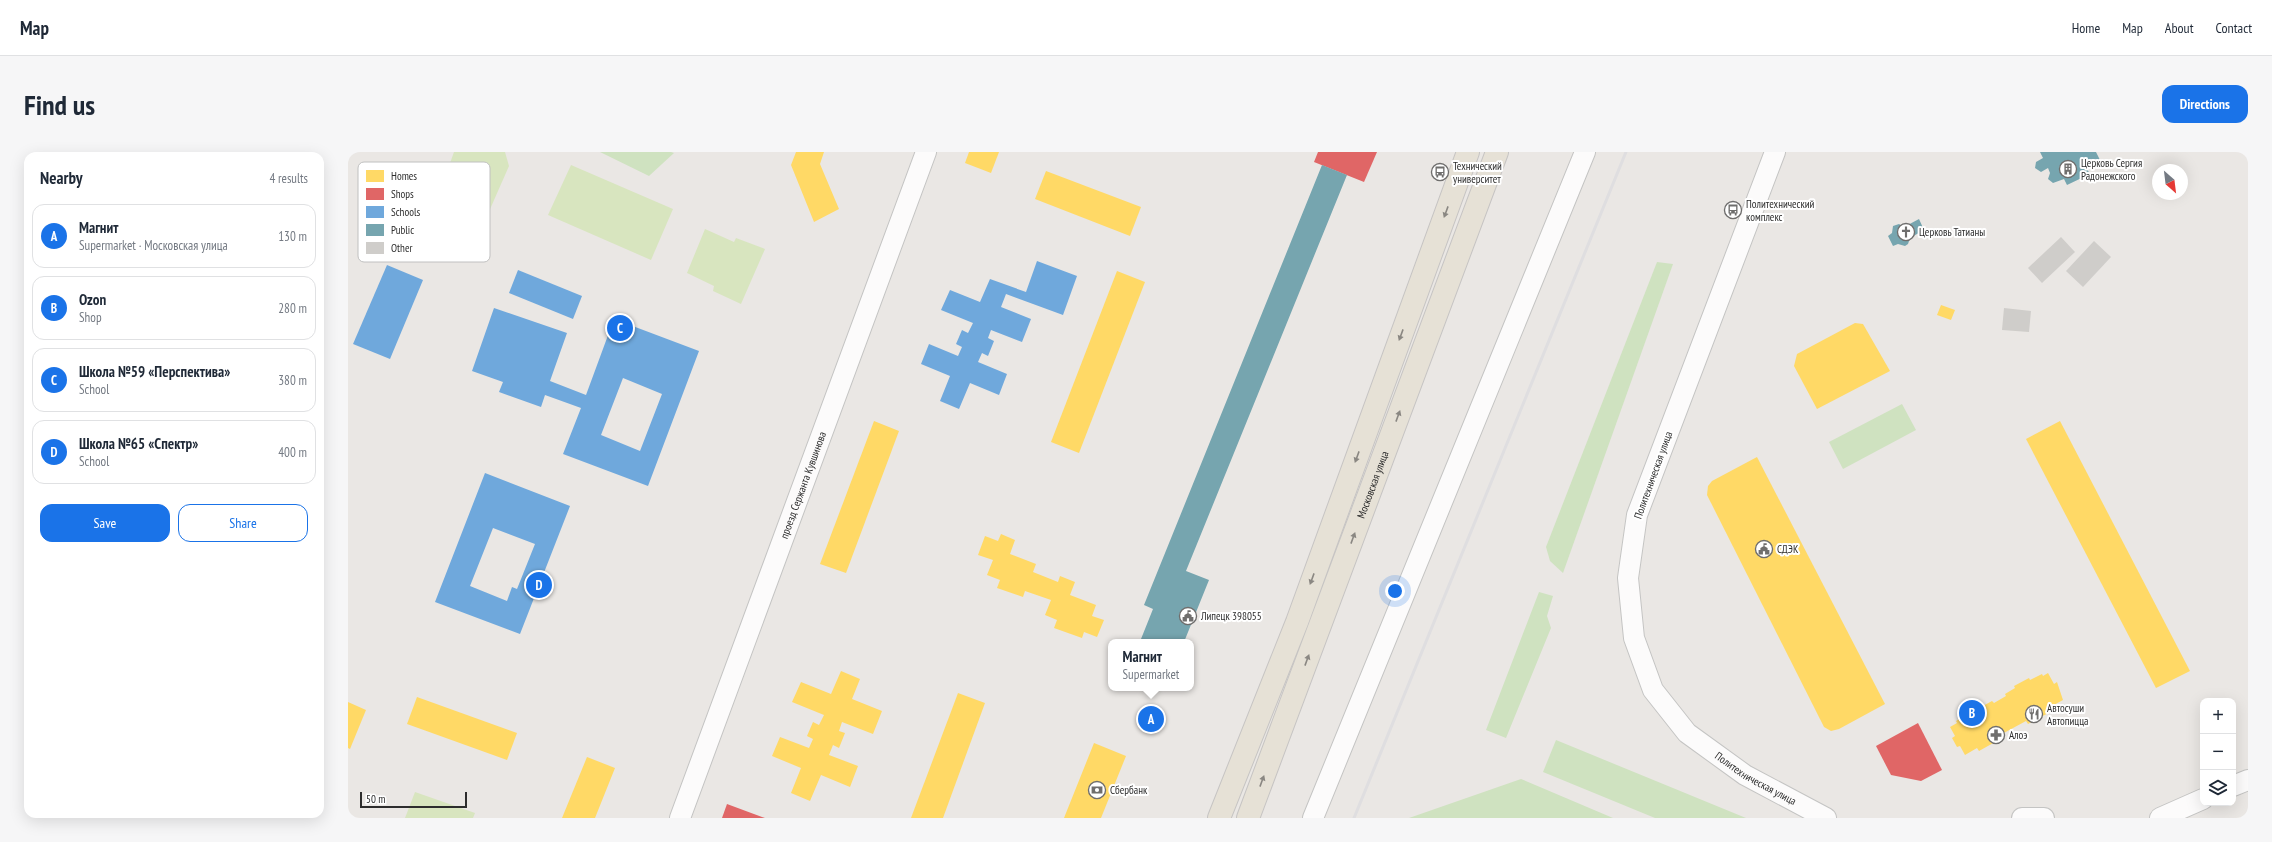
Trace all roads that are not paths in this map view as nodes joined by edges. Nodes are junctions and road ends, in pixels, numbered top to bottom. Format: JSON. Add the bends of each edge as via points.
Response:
{"nodes":[{"id":1,"x":926,"y":152,"type":"edge"},
{"id":2,"x":1468,"y":152,"type":"edge"},
{"id":3,"x":1497,"y":152,"type":"edge"},
{"id":4,"x":1585,"y":152,"type":"edge"},
{"id":5,"x":1775,"y":152,"type":"edge"},
{"id":6,"x":2248,"y":780,"type":"edge"},
{"id":7,"x":2236,"y":785,"type":"edge"},
{"id":8,"x":2200,"y":800,"type":"edge"},
{"id":9,"x":680,"y":818,"type":"edge"},
{"id":10,"x":1219,"y":818,"type":"edge"},
{"id":11,"x":1248,"y":818,"type":"edge"},
{"id":12,"x":1313,"y":818,"type":"edge"},
{"id":13,"x":1826,"y":818,"type":"edge"},
{"id":14,"x":2023,"y":818,"type":"edge"},
{"id":15,"x":2044,"y":818,"type":"edge"},
{"id":16,"x":2160,"y":818,"type":"edge"}],
"edges":[{"from":1,"to":9,"type":"street","name":"проезд Сержанта Кувшинова"},
{"from":2,"to":10,"type":"main road","one_way":true,"via":[[1296,622]]},
{"from":11,"to":3,"type":"main road","name":"Московская улица","one_way":true},
{"from":4,"to":12,"type":"street"},
{"from":5,"to":13,"type":"street","name":"Политехническая улица","via":[[1637,515],[1628,578],[1634,638],[1653,690],[1687,733],[1745,776]]},
{"from":6,"to":7,"type":"street"},
{"from":8,"to":16,"type":"street"},
{"from":14,"to":15,"type":"street"}]}
